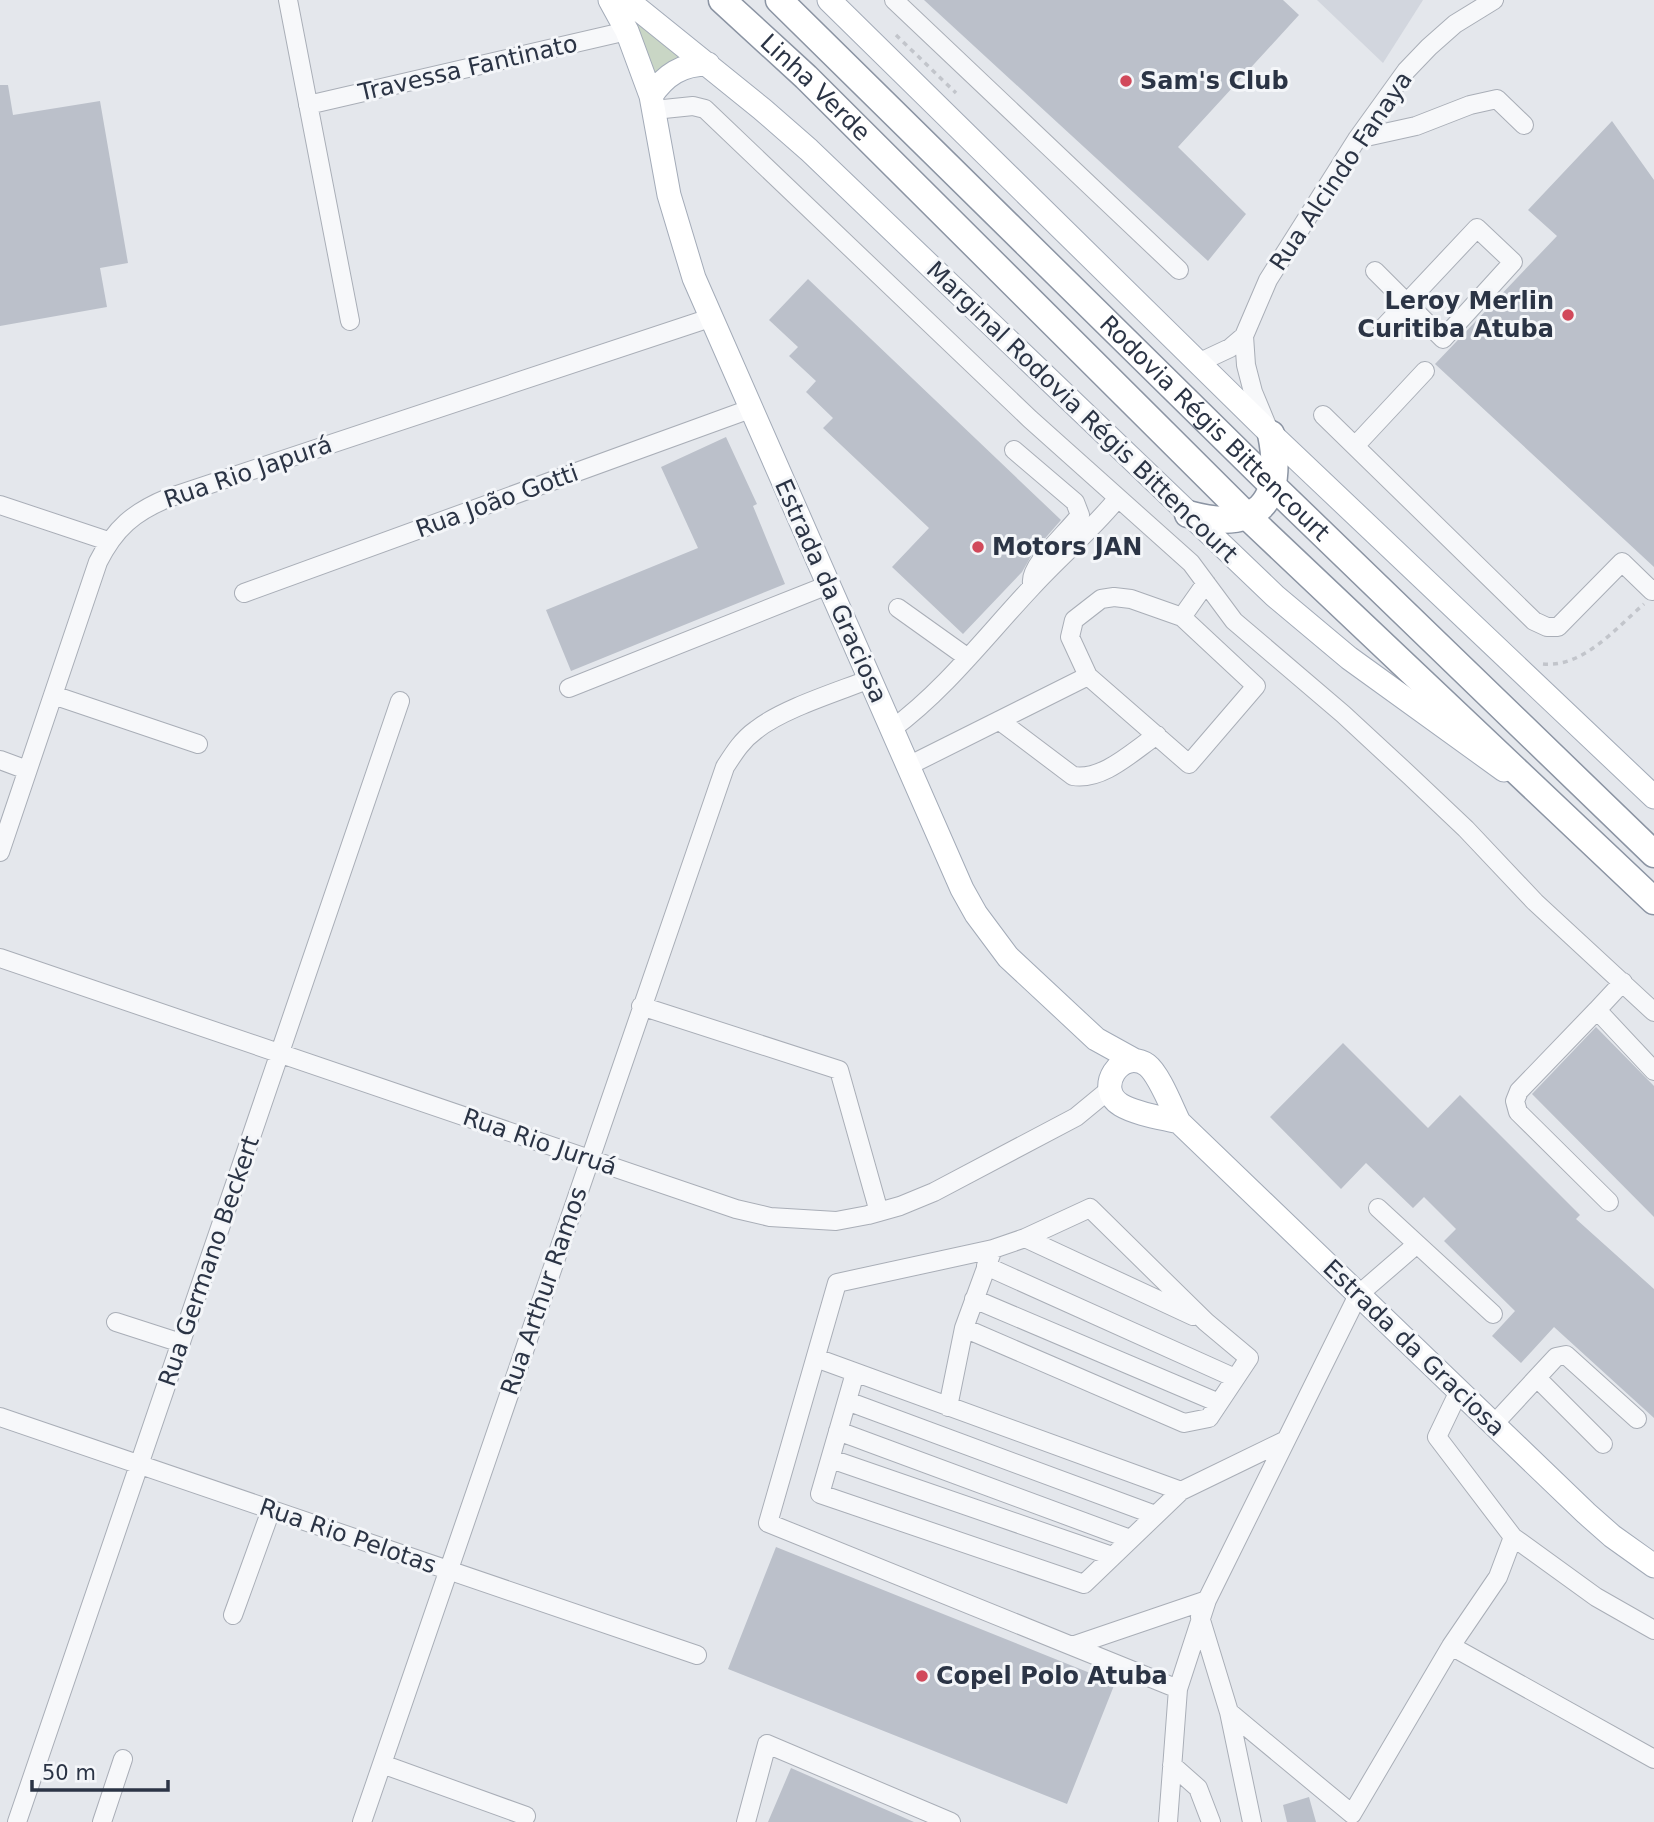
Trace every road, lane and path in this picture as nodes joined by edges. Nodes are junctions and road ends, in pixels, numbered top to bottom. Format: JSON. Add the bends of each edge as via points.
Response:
{"nodes":[{"id":1,"x":288,"y":0,"type":"edge"},
{"id":2,"x":610,"y":0,"type":"edge"},
{"id":3,"x":627,"y":0,"type":"edge"},
{"id":4,"x":722,"y":0,"type":"edge"},
{"id":5,"x":894,"y":0,"type":"edge"},
{"id":6,"x":1494,"y":0,"type":"edge"},
{"id":7,"x":780,"y":3,"type":"edge"},
{"id":8,"x":837,"y":4,"type":"edge"},
{"id":9,"x":627,"y":31,"type":"junction"},
{"id":10,"x":708,"y":64,"type":"junction"},
{"id":11,"x":652,"y":103,"type":"junction"},
{"id":12,"x":308,"y":105,"type":"junction"},
{"id":13,"x":1524,"y":125,"type":"dead end"},
{"id":14,"x":1357,"y":139,"type":"junction"},
{"id":15,"x":875,"y":146,"type":"joint"},
{"id":16,"x":1179,"y":270,"type":"dead end"},
{"id":17,"x":1375,"y":271,"type":"dead end"},
{"id":18,"x":1407,"y":305,"type":"junction"},
{"id":19,"x":710,"y":318,"type":"junction"},
{"id":20,"x":350,"y":321,"type":"dead end"},
{"id":21,"x":1383,"y":328,"type":"dead end"},
{"id":22,"x":1244,"y":336,"type":"junction"},
{"id":23,"x":1198,"y":363,"type":"junction"},
{"id":24,"x":1425,"y":371,"type":"dead end"},
{"id":25,"x":750,"y":408,"type":"junction"},
{"id":26,"x":1322,"y":415,"type":"dead end"},
{"id":27,"x":1271,"y":434,"type":"junction"},
{"id":28,"x":1355,"y":446,"type":"junction"},
{"id":29,"x":1014,"y":450,"type":"dead end"},
{"id":30,"x":1273,"y":486,"type":"junction"},
{"id":31,"x":1117,"y":499,"type":"junction"},
{"id":32,"x":0,"y":505,"type":"edge"},
{"id":33,"x":1188,"y":514,"type":"junction"},
{"id":34,"x":1248,"y":517,"type":"junction"},
{"id":35,"x":108,"y":541,"type":"junction"},
{"id":36,"x":1206,"y":583,"type":"junction"},
{"id":37,"x":828,"y":585,"type":"junction"},
{"id":38,"x":1033,"y":586,"type":"junction"},
{"id":39,"x":1654,"y":589,"type":"edge"},
{"id":40,"x":244,"y":593,"type":"dead end"},
{"id":41,"x":1654,"y":596,"type":"edge"},
{"id":42,"x":898,"y":608,"type":"dead end"},
{"id":43,"x":1182,"y":617,"type":"junction"},
{"id":44,"x":968,"y":658,"type":"junction"},
{"id":45,"x":1517,"y":667,"type":"junction"},
{"id":46,"x":1088,"y":676,"type":"junction"},
{"id":47,"x":870,"y":679,"type":"junction"},
{"id":48,"x":569,"y":688,"type":"dead end"},
{"id":49,"x":53,"y":695,"type":"junction"},
{"id":50,"x":400,"y":701,"type":"dead end"},
{"id":51,"x":1000,"y":721,"type":"junction"},
{"id":52,"x":892,"y":729,"type":"junction"},
{"id":53,"x":1157,"y":735,"type":"junction"},
{"id":54,"x":198,"y":744,"type":"dead end"},
{"id":55,"x":0,"y":760,"type":"edge"},
{"id":56,"x":908,"y":766,"type":"junction"},
{"id":57,"x":27,"y":770,"type":"junction"},
{"id":58,"x":1654,"y":797,"type":"edge"},
{"id":59,"x":1553,"y":803,"type":"junction"},
{"id":60,"x":0,"y":852,"type":"edge"},
{"id":61,"x":1654,"y":854,"type":"edge"},
{"id":62,"x":1654,"y":901,"type":"edge"},
{"id":63,"x":0,"y":958,"type":"edge"},
{"id":64,"x":1623,"y":982,"type":"junction"},
{"id":65,"x":641,"y":1006,"type":"junction"},
{"id":66,"x":1597,"y":1010,"type":"junction"},
{"id":67,"x":1654,"y":1012,"type":"edge"},
{"id":68,"x":1096,"y":1038,"type":"junction"},
{"id":69,"x":280,"y":1053,"type":"junction"},
{"id":70,"x":1134,"y":1060,"type":"junction"},
{"id":71,"x":1654,"y":1071,"type":"edge"},
{"id":72,"x":1157,"y":1081,"type":"junction"},
{"id":73,"x":1119,"y":1096,"type":"junction"},
{"id":74,"x":1179,"y":1122,"type":"junction"},
{"id":75,"x":589,"y":1158,"type":"junction"},
{"id":76,"x":1609,"y":1202,"type":"dead end"},
{"id":77,"x":1378,"y":1208,"type":"dead end"},
{"id":78,"x":879,"y":1212,"type":"junction"},
{"id":79,"x":1025,"y":1238,"type":"junction"},
{"id":80,"x":1417,"y":1244,"type":"junction"},
{"id":81,"x":990,"y":1257,"type":"junction"},
{"id":82,"x":1358,"y":1295,"type":"junction"},
{"id":83,"x":974,"y":1299,"type":"junction"},
{"id":84,"x":1493,"y":1314,"type":"dead end"},
{"id":85,"x":116,"y":1322,"type":"dead end"},
{"id":86,"x":1206,"y":1322,"type":"junction"},
{"id":87,"x":964,"y":1328,"type":"junction"},
{"id":88,"x":181,"y":1343,"type":"junction"},
{"id":89,"x":816,"y":1358,"type":"junction"},
{"id":90,"x":855,"y":1373,"type":"junction"},
{"id":91,"x":1235,"y":1378,"type":"junction"},
{"id":92,"x":1538,"y":1379,"type":"junction"},
{"id":93,"x":1459,"y":1391,"type":"junction"},
{"id":94,"x":847,"y":1401,"type":"junction"},
{"id":95,"x":1219,"y":1403,"type":"junction"},
{"id":96,"x":948,"y":1406,"type":"junction"},
{"id":97,"x":0,"y":1417,"type":"edge"},
{"id":98,"x":1637,"y":1419,"type":"dead end"},
{"id":99,"x":1494,"y":1424,"type":"junction"},
{"id":100,"x":838,"y":1431,"type":"junction"},
{"id":101,"x":1286,"y":1440,"type":"junction"},
{"id":102,"x":1603,"y":1444,"type":"dead end"},
{"id":103,"x":831,"y":1459,"type":"junction"},
{"id":104,"x":139,"y":1465,"type":"junction"},
{"id":105,"x":1181,"y":1491,"type":"junction"},
{"id":106,"x":271,"y":1510,"type":"junction"},
{"id":107,"x":1155,"y":1515,"type":"junction"},
{"id":108,"x":1513,"y":1537,"type":"junction"},
{"id":109,"x":1130,"y":1539,"type":"junction"},
{"id":110,"x":1112,"y":1556,"type":"junction"},
{"id":111,"x":1654,"y":1566,"type":"edge"},
{"id":112,"x":449,"y":1570,"type":"junction"},
{"id":113,"x":1207,"y":1600,"type":"junction"},
{"id":114,"x":233,"y":1615,"type":"dead end"},
{"id":115,"x":1200,"y":1617,"type":"junction"},
{"id":116,"x":1654,"y":1630,"type":"edge"},
{"id":117,"x":1072,"y":1646,"type":"junction"},
{"id":118,"x":1451,"y":1646,"type":"junction"},
{"id":119,"x":697,"y":1655,"type":"dead end"},
{"id":120,"x":1178,"y":1689,"type":"junction"},
{"id":121,"x":1229,"y":1712,"type":"junction"},
{"id":122,"x":123,"y":1759,"type":"dead end"},
{"id":123,"x":1654,"y":1759,"type":"edge"},
{"id":124,"x":382,"y":1764,"type":"junction"},
{"id":125,"x":1172,"y":1765,"type":"junction"},
{"id":126,"x":526,"y":1816,"type":"dead end"},
{"id":127,"x":1354,"y":1818,"type":"edge"},
{"id":128,"x":17,"y":1822,"type":"edge"},
{"id":129,"x":102,"y":1822,"type":"edge"},
{"id":130,"x":362,"y":1822,"type":"edge"},
{"id":131,"x":746,"y":1822,"type":"edge"},
{"id":132,"x":951,"y":1822,"type":"edge"},
{"id":133,"x":1168,"y":1822,"type":"edge"},
{"id":134,"x":1211,"y":1822,"type":"edge"},
{"id":135,"x":1252,"y":1822,"type":"edge"}],
"edges":[{"from":1,"to":12,"type":"street"},
{"from":2,"to":9,"type":"main road","name":"Estrada da Graciosa"},
{"from":3,"to":10,"type":"main road","name":"Marginal Rodovia Régis Bittencourt"},
{"from":4,"to":15,"type":"highway","name":"Linha Verde"},
{"from":5,"to":16,"type":"street"},
{"from":6,"to":14,"type":"street","name":"Rua Alcindo Fanaya","via":[[1429,47],[1388,93]]},
{"from":7,"to":30,"type":"highway","name":"Rodovia Régis Bittencourt"},
{"from":8,"to":23,"type":"main road"},
{"from":9,"to":11,"type":"main road","name":"Estrada da Graciosa"},
{"from":9,"to":12,"type":"street","name":"Travessa Fantinato"},
{"from":10,"to":11,"type":"main road","via":[[684,66],[659,85]]},
{"from":10,"to":33,"type":"main road","name":"Marginal Rodovia Régis Bittencourt","via":[[809,150]]},
{"from":11,"to":19,"type":"main road","name":"Estrada da Graciosa","via":[[674,216]]},
{"from":11,"to":31,"type":"street","via":[[705,109]]},
{"from":12,"to":20,"type":"street"},
{"from":13,"to":14,"type":"street","via":[[1497,99],[1416,126]]},
{"from":14,"to":22,"type":"street","name":"Rua Alcindo Fanaya","via":[[1282,255]]},
{"from":15,"to":34,"type":"highway","name":"Rodovia Régis Bittencourt"},
{"from":17,"to":18,"type":"street"},
{"from":18,"to":18,"type":"street","via":[[1477,228],[1513,261],[1443,339]]},
{"from":18,"to":21,"type":"street"},
{"from":19,"to":25,"type":"main road","name":"Estrada da Graciosa"},
{"from":19,"to":35,"type":"street","name":"Rua Rio Japurá","via":[[168,498],[128,520]]},
{"from":22,"to":23,"type":"street"},
{"from":22,"to":27,"type":"street","name":"Rua Alcindo Fanaya","via":[[1253,392]]},
{"from":23,"to":27,"type":"main road"},
{"from":24,"to":28,"type":"street"},
{"from":25,"to":37,"type":"main road","name":"Estrada da Graciosa"},
{"from":25,"to":40,"type":"street","name":"Rua João Gotti"},
{"from":26,"to":28,"type":"street"},
{"from":27,"to":30,"type":"highway"},
{"from":27,"to":45,"type":"main road"},
{"from":28,"to":39,"type":"street","via":[[1534,621],[1558,627],[1622,562]]},
{"from":29,"to":38,"type":"street","via":[[1074,502],[1080,516],[1039,562],[1031,576]]},
{"from":30,"to":34,"type":"highway","via":[[1259,509]]},
{"from":30,"to":61,"type":"highway","name":"Rodovia Régis Bittencourt"},
{"from":31,"to":36,"type":"street","via":[[1191,563]]},
{"from":31,"to":38,"type":"street"},
{"from":32,"to":35,"type":"street"},
{"from":33,"to":34,"type":"highway","via":[[1224,521]]},
{"from":33,"to":59,"type":"main road","name":"Marginal Rodovia Régis Bittencourt","via":[[1349,658]]},
{"from":34,"to":59,"type":"highway","name":"Rodovia Régis Bittencourt"},
{"from":35,"to":49,"type":"street","name":"Rua Rio Japurá"},
{"from":36,"to":43,"type":"street"},
{"from":36,"to":64,"type":"street","via":[[1234,621],[1410,776],[1535,902]]},
{"from":37,"to":47,"type":"main road","name":"Estrada da Graciosa"},
{"from":37,"to":48,"type":"street"},
{"from":38,"to":44,"type":"street"},
{"from":41,"to":45,"type":"path","via":[[1576,659],[1546,665],[1527,657]]},
{"from":42,"to":44,"type":"street"},
{"from":43,"to":46,"type":"street","via":[[1131,599],[1101,599],[1074,620],[1071,629],[1070,637]]},
{"from":43,"to":53,"type":"street","via":[[1256,686],[1189,764]]},
{"from":44,"to":52,"type":"street"},
{"from":45,"to":58,"type":"main road"},
{"from":46,"to":51,"type":"street"},
{"from":46,"to":53,"type":"street"},
{"from":47,"to":52,"type":"main road","name":"Estrada da Graciosa"},
{"from":47,"to":65,"type":"street","name":"Rua Arthur Ramos","via":[[774,718],[738,747],[716,788]]},
{"from":49,"to":54,"type":"street"},
{"from":49,"to":57,"type":"street","name":"Rua Rio Japurá"},
{"from":50,"to":69,"type":"street","name":"Rua Germano Beckert"},
{"from":51,"to":53,"type":"street","via":[[1073,776],[1083,778],[1099,774]]},
{"from":51,"to":56,"type":"street"},
{"from":52,"to":56,"type":"main road","name":"Estrada da Graciosa"},
{"from":55,"to":57,"type":"street"},
{"from":56,"to":68,"type":"main road","name":"Estrada da Graciosa","via":[[962,889],[991,937]]},
{"from":57,"to":60,"type":"street","name":"Rua Rio Japurá"},
{"from":59,"to":62,"type":"highway","name":"Rodovia Régis Bittencourt"},
{"from":63,"to":69,"type":"street","name":"Rua Rio Juruá"},
{"from":64,"to":66,"type":"street"},
{"from":64,"to":67,"type":"street"},
{"from":65,"to":75,"type":"street","name":"Rua Arthur Ramos"},
{"from":65,"to":78,"type":"street","via":[[839,1070]]},
{"from":66,"to":71,"type":"street"},
{"from":66,"to":76,"type":"street","via":[[1519,1091],[1515,1101],[1518,1112]]},
{"from":68,"to":70,"type":"main road","name":"Estrada da Graciosa"},
{"from":68,"to":73,"type":"main road","name":"Estrada da Graciosa"},
{"from":69,"to":75,"type":"street","name":"Rua Rio Juruá"},
{"from":69,"to":88,"type":"street","name":"Rua Germano Beckert"},
{"from":70,"to":72,"type":"main road","name":"Estrada da Graciosa","via":[[1145,1063]]},
{"from":70,"to":73,"type":"main road","via":[[1115,1069]]},
{"from":72,"to":73,"type":"main road","via":[[1152,1101],[1143,1107]]},
{"from":72,"to":74,"type":"main road","name":"Estrada da Graciosa"},
{"from":73,"to":74,"type":"main road","name":"Estrada da Graciosa"},
{"from":73,"to":78,"type":"street","name":"Rua Rio Juruá","via":[[934,1192]]},
{"from":74,"to":82,"type":"main road","name":"Estrada da Graciosa"},
{"from":75,"to":78,"type":"street","name":"Rua Rio Juruá","via":[[770,1217],[836,1221]]},
{"from":75,"to":112,"type":"street","name":"Rua Arthur Ramos"},
{"from":77,"to":80,"type":"street"},
{"from":79,"to":81,"type":"street"},
{"from":79,"to":86,"type":"street"},
{"from":79,"to":86,"type":"street","via":[[1090,1208]]},
{"from":80,"to":82,"type":"street"},
{"from":80,"to":84,"type":"street"},
{"from":81,"to":83,"type":"street"},
{"from":81,"to":89,"type":"street","via":[[837,1283]]},
{"from":81,"to":91,"type":"street"},
{"from":82,"to":93,"type":"main road","name":"Estrada da Graciosa"},
{"from":82,"to":101,"type":"street"},
{"from":83,"to":87,"type":"street"},
{"from":83,"to":95,"type":"street"},
{"from":85,"to":88,"type":"street"},
{"from":86,"to":91,"type":"street","via":[[1249,1358]]},
{"from":87,"to":95,"type":"street","via":[[1184,1423],[1209,1418]]},
{"from":87,"to":96,"type":"street"},
{"from":88,"to":104,"type":"street","name":"Rua Germano Beckert"},
{"from":89,"to":90,"type":"street"},
{"from":89,"to":117,"type":"street","via":[[768,1523]]},
{"from":90,"to":94,"type":"street"},
{"from":90,"to":96,"type":"street"},
{"from":91,"to":95,"type":"street"},
{"from":92,"to":98,"type":"street","via":[[1556,1357],[1566,1355]]},
{"from":92,"to":99,"type":"street"},
{"from":92,"to":102,"type":"street"},
{"from":93,"to":99,"type":"main road","name":"Estrada da Graciosa"},
{"from":93,"to":108,"type":"street","via":[[1437,1437]]},
{"from":94,"to":100,"type":"street"},
{"from":94,"to":107,"type":"street"},
{"from":96,"to":105,"type":"street"},
{"from":97,"to":104,"type":"street","name":"Rua Rio Pelotas"},
{"from":99,"to":111,"type":"main road","name":"Estrada da Graciosa","via":[[1612,1536]]},
{"from":100,"to":103,"type":"street"},
{"from":100,"to":109,"type":"street"},
{"from":101,"to":105,"type":"street"},
{"from":101,"to":113,"type":"street"},
{"from":103,"to":110,"type":"street"},
{"from":103,"to":110,"type":"street","via":[[820,1494],[1084,1584]]},
{"from":104,"to":106,"type":"street","name":"Rua Rio Pelotas"},
{"from":104,"to":128,"type":"street","name":"Rua Germano Beckert"},
{"from":105,"to":107,"type":"street"},
{"from":106,"to":112,"type":"street","name":"Rua Rio Pelotas"},
{"from":106,"to":114,"type":"street"},
{"from":107,"to":109,"type":"street"},
{"from":108,"to":116,"type":"street","via":[[1596,1597]]},
{"from":108,"to":118,"type":"street","via":[[1498,1577]]},
{"from":109,"to":110,"type":"street"},
{"from":112,"to":119,"type":"street","name":"Rua Rio Pelotas"},
{"from":112,"to":124,"type":"street","name":"Rua Arthur Ramos"},
{"from":113,"to":115,"type":"street"},
{"from":113,"to":117,"type":"street"},
{"from":115,"to":120,"type":"street"},
{"from":115,"to":121,"type":"street"},
{"from":117,"to":120,"type":"street"},
{"from":118,"to":123,"type":"street"},
{"from":118,"to":127,"type":"street"},
{"from":120,"to":125,"type":"street"},
{"from":121,"to":127,"type":"street"},
{"from":121,"to":135,"type":"street"},
{"from":122,"to":129,"type":"street"},
{"from":124,"to":126,"type":"street"},
{"from":124,"to":130,"type":"street","name":"Rua Arthur Ramos"},
{"from":125,"to":133,"type":"street"},
{"from":125,"to":134,"type":"street","via":[[1198,1788]]},
{"from":131,"to":132,"type":"street","via":[[767,1744]]}]}
